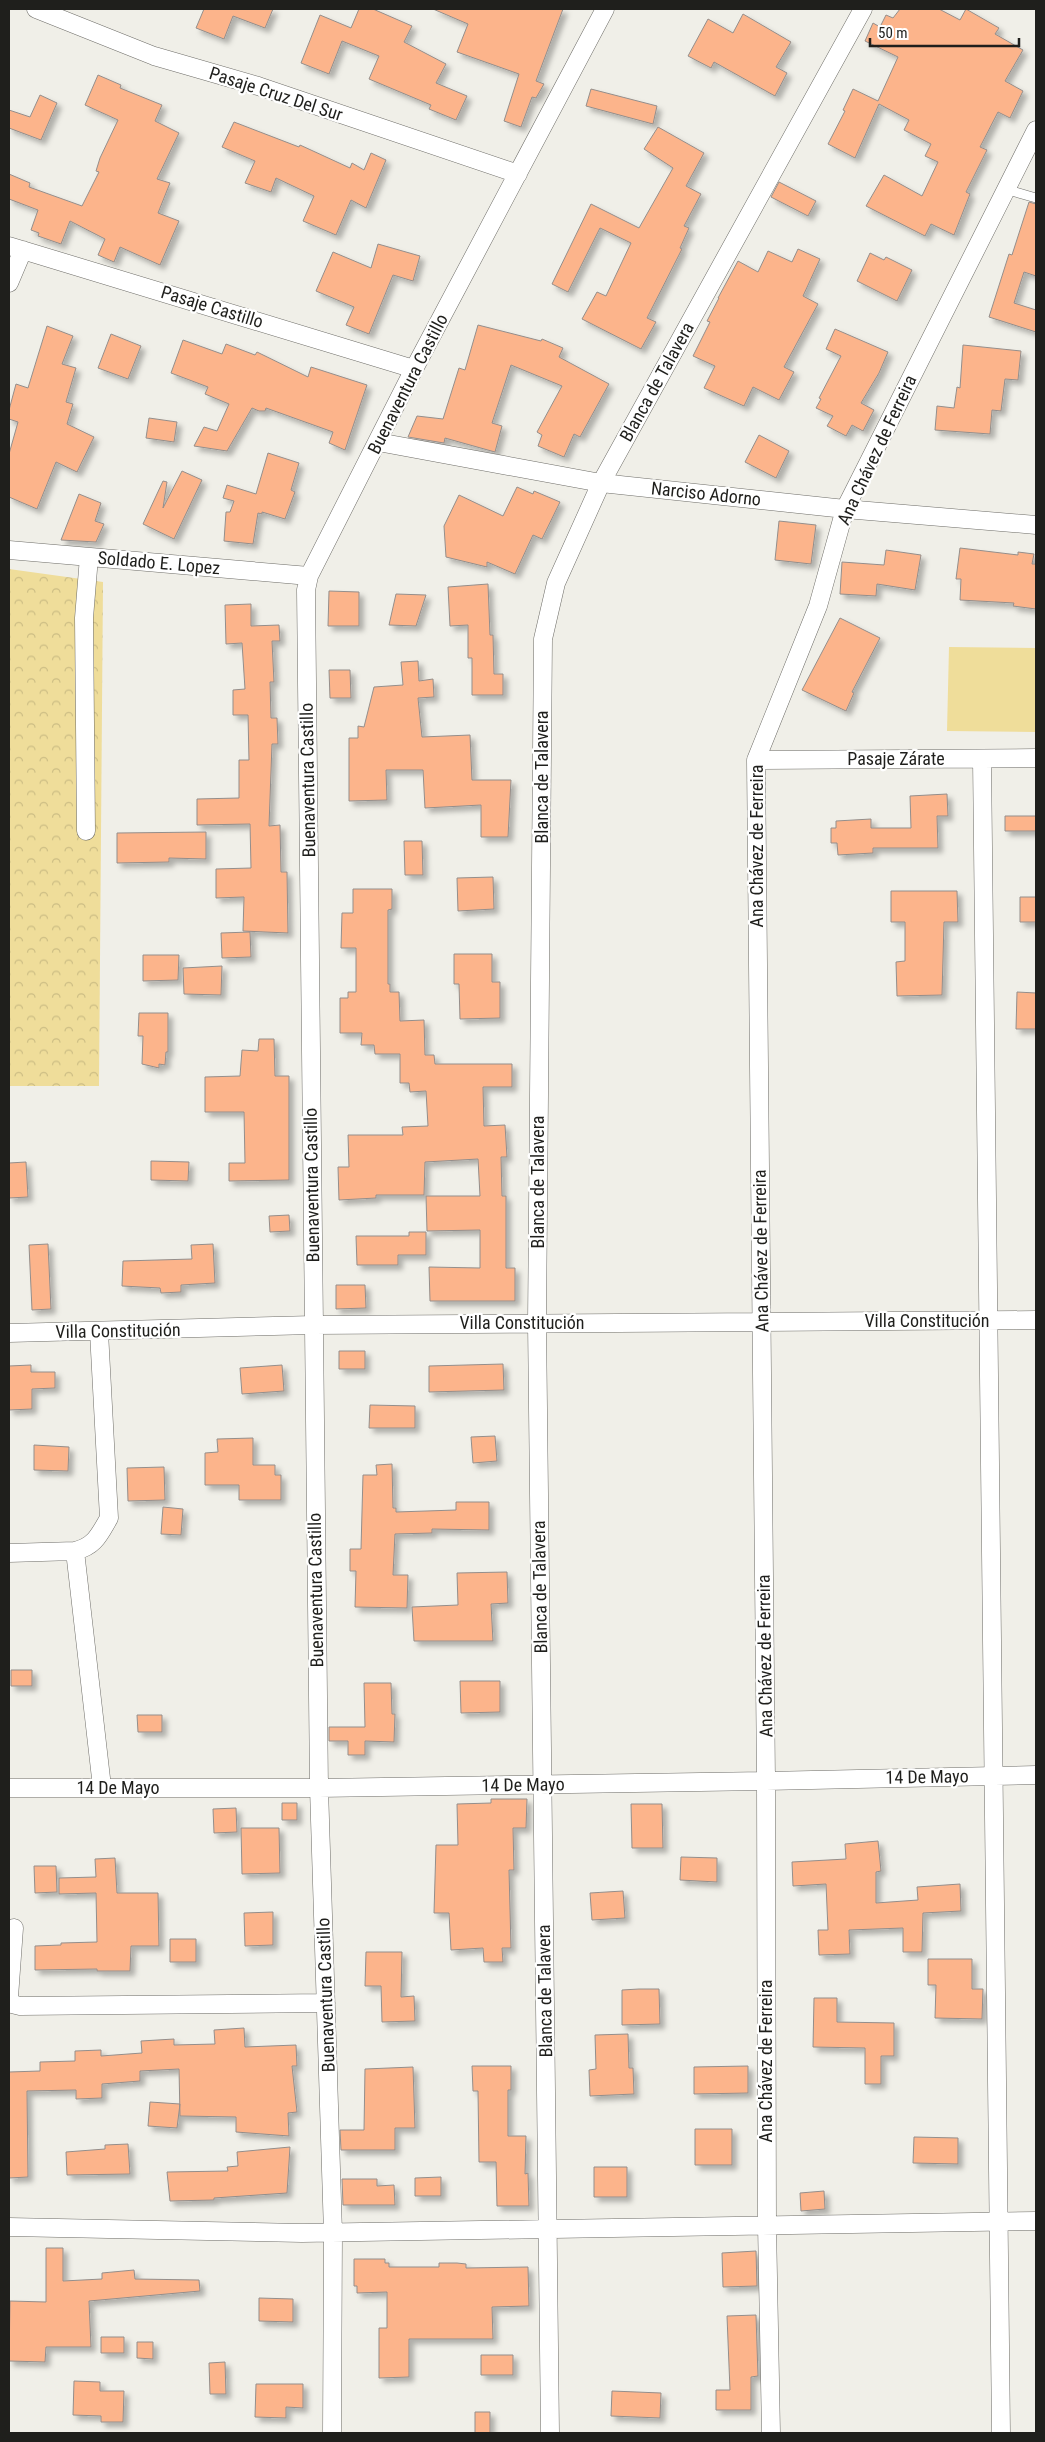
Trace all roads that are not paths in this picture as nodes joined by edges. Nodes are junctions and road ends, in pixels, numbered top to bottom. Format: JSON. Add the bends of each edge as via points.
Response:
{"nodes":[{"id":1,"x":36,"y":9,"type":"edge"},
{"id":2,"x":605,"y":9,"type":"edge"},
{"id":3,"x":863,"y":9,"type":"edge"},
{"id":4,"x":1036,"y":130,"type":"edge"},
{"id":5,"x":518,"y":174,"type":"junction"},
{"id":6,"x":1005,"y":189,"type":"junction"},
{"id":7,"x":1036,"y":198,"type":"edge"},
{"id":8,"x":16,"y":248,"type":"edge"},
{"id":9,"x":9,"y":283,"type":"edge"},
{"id":10,"x":414,"y":369,"type":"junction"},
{"id":11,"x":378,"y":442,"type":"junction"},
{"id":12,"x":601,"y":484,"type":"junction"},
{"id":13,"x":845,"y":509,"type":"junction"},
{"id":14,"x":1036,"y":525,"type":"edge"},
{"id":15,"x":9,"y":550,"type":"edge"},
{"id":16,"x":89,"y":557,"type":"junction"},
{"id":17,"x":309,"y":576,"type":"junction"},
{"id":18,"x":1036,"y":758,"type":"edge"},
{"id":19,"x":982,"y":759,"type":"junction"},
{"id":20,"x":756,"y":760,"type":"junction"},
{"id":21,"x":86,"y":830,"type":"dead end"},
{"id":22,"x":1036,"y":1320,"type":"edge"},
{"id":23,"x":986,"y":1321,"type":"junction"},
{"id":24,"x":762,"y":1322,"type":"junction"},
{"id":25,"x":537,"y":1323,"type":"junction"},
{"id":26,"x":313,"y":1326,"type":"junction"},
{"id":27,"x":100,"y":1332,"type":"junction"},
{"id":28,"x":9,"y":1333,"type":"edge"},
{"id":29,"x":76,"y":1551,"type":"junction"},
{"id":30,"x":9,"y":1553,"type":"edge"},
{"id":31,"x":1036,"y":1775,"type":"edge"},
{"id":32,"x":992,"y":1776,"type":"junction"},
{"id":33,"x":766,"y":1782,"type":"junction"},
{"id":34,"x":542,"y":1785,"type":"junction"},
{"id":35,"x":9,"y":1788,"type":"edge"},
{"id":36,"x":102,"y":1788,"type":"junction"},
{"id":37,"x":319,"y":1788,"type":"junction"},
{"id":38,"x":14,"y":1928,"type":"dead end"},
{"id":39,"x":326,"y":2003,"type":"junction"},
{"id":40,"x":1036,"y":2221,"type":"edge"},
{"id":41,"x":998,"y":2222,"type":"junction"},
{"id":42,"x":766,"y":2225,"type":"junction"},
{"id":43,"x":9,"y":2227,"type":"edge"},
{"id":44,"x":549,"y":2228,"type":"junction"},
{"id":45,"x":332,"y":2233,"type":"junction"},
{"id":46,"x":332,"y":2433,"type":"edge"},
{"id":47,"x":550,"y":2433,"type":"edge"},
{"id":48,"x":771,"y":2433,"type":"edge"},
{"id":49,"x":1000,"y":2433,"type":"edge"}],
"edges":[{"from":1,"to":5,"type":"street","name":"Pasaje Cruz Del Sur","via":[[154,56],[258,86]]},
{"from":2,"to":5,"type":"street","name":"Buenaventura Castillo"},
{"from":3,"to":12,"type":"street","name":"Blanca de Talavera"},
{"from":4,"to":6,"type":"street","name":"Ana Chávez de Ferreira"},
{"from":5,"to":10,"type":"street","name":"Buenaventura Castillo"},
{"from":6,"to":7,"type":"lane"},
{"from":6,"to":13,"type":"street","name":"Ana Chávez de Ferreira"},
{"from":8,"to":9,"type":"street"},
{"from":8,"to":10,"type":"street","name":"Pasaje Castillo"},
{"from":10,"to":11,"type":"street","name":"Buenaventura Castillo"},
{"from":11,"to":12,"type":"street","name":"Narciso Adorno"},
{"from":11,"to":17,"type":"street","name":"Buenaventura Castillo"},
{"from":12,"to":13,"type":"street","name":"Narciso Adorno"},
{"from":12,"to":25,"type":"street","name":"Blanca de Talavera","via":[[556,583],[543,639]]},
{"from":13,"to":14,"type":"street","name":"Narciso Adorno"},
{"from":13,"to":20,"type":"street","name":"Ana Chávez de Ferreira","via":[[818,606]]},
{"from":15,"to":16,"type":"street","name":"Soldado E. Lopez"},
{"from":16,"to":17,"type":"street","name":"Soldado E. Lopez"},
{"from":16,"to":21,"type":"street","via":[[84,618]]},
{"from":17,"to":26,"type":"street","name":"Buenaventura Castillo","via":[[306,590]]},
{"from":18,"to":19,"type":"street","name":"Pasaje Zárate"},
{"from":19,"to":20,"type":"street","name":"Pasaje Zárate"},
{"from":19,"to":23,"type":"street"},
{"from":20,"to":24,"type":"street","name":"Ana Chávez de Ferreira"},
{"from":22,"to":23,"type":"street","name":"Villa Constitución"},
{"from":23,"to":24,"type":"street","name":"Villa Constitución"},
{"from":23,"to":32,"type":"street"},
{"from":24,"to":25,"type":"street","name":"Villa Constitución"},
{"from":24,"to":33,"type":"street","name":"Ana Chávez de Ferreira"},
{"from":25,"to":26,"type":"street","name":"Villa Constitución"},
{"from":25,"to":34,"type":"street","name":"Blanca de Talavera"},
{"from":26,"to":27,"type":"street","name":"Villa Constitución"},
{"from":26,"to":37,"type":"street","name":"Buenaventura Castillo"},
{"from":27,"to":28,"type":"street","name":"Villa Constitución"},
{"from":27,"to":29,"type":"street","via":[[109,1518],[88,1548]]},
{"from":29,"to":30,"type":"street"},
{"from":29,"to":36,"type":"street"},
{"from":31,"to":32,"type":"street","name":"14 De Mayo"},
{"from":32,"to":33,"type":"street","name":"14 De Mayo"},
{"from":32,"to":41,"type":"street"},
{"from":33,"to":34,"type":"street","name":"14 De Mayo"},
{"from":33,"to":42,"type":"street","name":"Ana Chávez de Ferreira"},
{"from":34,"to":37,"type":"street","name":"14 De Mayo"},
{"from":34,"to":44,"type":"street","name":"Blanca de Talavera"},
{"from":35,"to":36,"type":"street","name":"14 De Mayo"},
{"from":36,"to":37,"type":"street","name":"14 De Mayo"},
{"from":37,"to":39,"type":"street","name":"Buenaventura Castillo"},
{"from":38,"to":39,"type":"street","via":[[9,1997],[12,2004],[20,2006]]},
{"from":39,"to":45,"type":"street","name":"Buenaventura Castillo"},
{"from":40,"to":41,"type":"street"},
{"from":41,"to":42,"type":"street"},
{"from":41,"to":49,"type":"street"},
{"from":42,"to":44,"type":"street"},
{"from":42,"to":48,"type":"street","name":"Ana Chávez de Ferreira"},
{"from":43,"to":45,"type":"street"},
{"from":44,"to":45,"type":"street"},
{"from":44,"to":47,"type":"street","name":"Blanca de Talavera"},
{"from":45,"to":46,"type":"street","name":"Buenaventura Castillo"}]}
